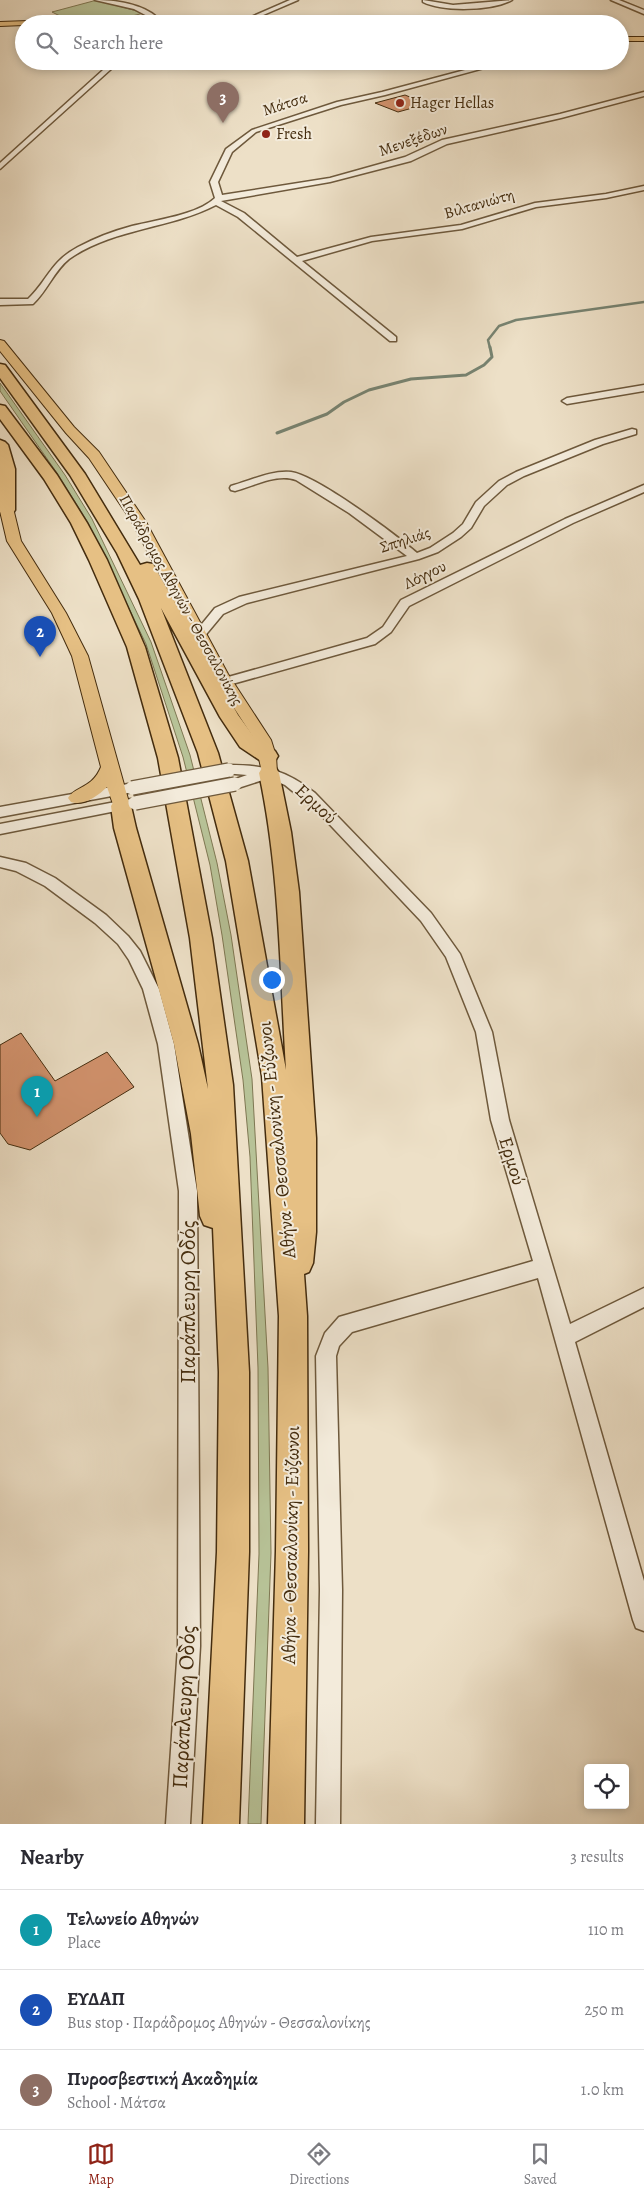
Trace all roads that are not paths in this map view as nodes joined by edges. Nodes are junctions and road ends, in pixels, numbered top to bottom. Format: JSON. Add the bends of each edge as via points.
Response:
{"nodes":[{"id":1,"x":102,"y":0,"type":"edge"},
{"id":2,"x":295,"y":0,"type":"edge"},
{"id":3,"x":508,"y":0,"type":"edge"},
{"id":4,"x":614,"y":0,"type":"edge"},
{"id":5,"x":424,"y":1,"type":"dead end"},
{"id":6,"x":644,"y":12,"type":"edge"},
{"id":7,"x":145,"y":15,"type":"edge"},
{"id":8,"x":261,"y":15,"type":"edge"},
{"id":9,"x":0,"y":24,"type":"edge"},
{"id":10,"x":15,"y":24,"type":"edge"},
{"id":11,"x":629,"y":38,"type":"edge"},
{"id":12,"x":644,"y":39,"type":"edge"},
{"id":13,"x":107,"y":70,"type":"edge"},
{"id":14,"x":474,"y":70,"type":"edge"},
{"id":15,"x":644,"y":94,"type":"edge"},
{"id":16,"x":0,"y":167,"type":"edge"},
{"id":17,"x":644,"y":188,"type":"edge"},
{"id":18,"x":218,"y":200,"type":"junction"},
{"id":19,"x":294,"y":260,"type":"junction"},
{"id":20,"x":0,"y":302,"type":"edge"},
{"id":21,"x":393,"y":339,"type":"dead end"},
{"id":22,"x":0,"y":343,"type":"edge"},
{"id":23,"x":0,"y":368,"type":"edge"},
{"id":24,"x":644,"y":388,"type":"edge"},
{"id":25,"x":566,"y":401,"type":"dead end"},
{"id":26,"x":0,"y":409,"type":"edge"},
{"id":27,"x":632,"y":432,"type":"dead end"},
{"id":28,"x":0,"y":445,"type":"edge"},
{"id":29,"x":0,"y":483,"type":"edge"},
{"id":30,"x":235,"y":488,"type":"dead end"},
{"id":31,"x":644,"y":488,"type":"edge"},
{"id":32,"x":94,"y":503,"type":"junction"},
{"id":33,"x":7,"y":510,"type":"junction"},
{"id":34,"x":415,"y":557,"type":"junction"},
{"id":35,"x":199,"y":635,"type":"junction"},
{"id":36,"x":225,"y":682,"type":"junction"},
{"id":37,"x":268,"y":764,"type":"junction"},
{"id":38,"x":109,"y":767,"type":"junction"},
{"id":39,"x":126,"y":797,"type":"junction"},
{"id":40,"x":77,"y":798,"type":"junction"},
{"id":41,"x":0,"y":812,"type":"edge"},
{"id":42,"x":0,"y":829,"type":"edge"},
{"id":43,"x":0,"y":862,"type":"edge"},
{"id":44,"x":544,"y":1267,"type":"junction"},
{"id":45,"x":644,"y":1298,"type":"edge"},
{"id":46,"x":292,"y":1316,"type":"junction"},
{"id":47,"x":232,"y":1320,"type":"junction"},
{"id":48,"x":564,"y":1337,"type":"junction"},
{"id":49,"x":644,"y":1620,"type":"edge"},
{"id":50,"x":178,"y":1824,"type":"edge"},
{"id":51,"x":221,"y":1824,"type":"edge"},
{"id":52,"x":286,"y":1824,"type":"edge"},
{"id":53,"x":328,"y":1824,"type":"edge"}],
"edges":[{"from":1,"to":7,"type":"street"},
{"from":2,"to":8,"type":"street"},
{"from":3,"to":5,"type":"street","via":[[480,6],[434,5]]},
{"from":4,"to":6,"type":"street"},
{"from":9,"to":10,"type":"main road"},
{"from":11,"to":12,"type":"main road"},
{"from":13,"to":16,"type":"street"},
{"from":14,"to":18,"type":"street","name":"Μάτσα","via":[[338,103],[254,131],[226,154],[214,180]]},
{"from":15,"to":18,"type":"street","name":"Μενεξέδων","via":[[444,142],[408,159],[330,180]]},
{"from":17,"to":19,"type":"street","name":"Βιλτανιώτη","via":[[535,205],[462,227],[371,239]]},
{"from":18,"to":19,"type":"street","via":[[240,214]]},
{"from":18,"to":20,"type":"street","via":[[200,210],[120,233],[82,250],[58,266],[30,302]]},
{"from":19,"to":21,"type":"street"},
{"from":22,"to":35,"type":"main road","name":"Παράδρομος Αθηνών - Θεσσαλονίκης","via":[[118,488]]},
{"from":23,"to":32,"type":"highway","name":"Αθήνα - Θεσσαλονίκη - Εύζωνοι","via":[[77,474]]},
{"from":24,"to":25,"type":"street"},
{"from":26,"to":47,"type":"highway","via":[[51,478],[98,560],[136,648],[168,758],[201,938],[220,1085]]},
{"from":27,"to":34,"type":"street","name":"Σπηλιάς","via":[[511,478],[480,504],[457,536]]},
{"from":28,"to":33,"type":"highway","via":[[7,469]]},
{"from":29,"to":33,"type":"main road"},
{"from":30,"to":34,"type":"street","via":[[280,476],[298,476]]},
{"from":31,"to":36,"type":"street","name":"Λόγγου","via":[[569,521],[405,602],[389,628],[371,641]]},
{"from":32,"to":37,"type":"highway","via":[[110,515],[135,549],[230,717]]},
{"from":32,"to":46,"type":"highway","name":"Αθήνα - Θεσσαλονίκη - Εύζωνοι","via":[[126,553],[165,642],[208,753],[233,844],[275,1076]]},
{"from":33,"to":38,"type":"main road","via":[[14,541],[59,613],[80,656]]},
{"from":34,"to":35,"type":"street","name":"Σπηλιάς","via":[[243,600],[219,612]]},
{"from":35,"to":36,"type":"main road","name":"Παράδρομος Αθηνών - Θεσσαλονίκης"},
{"from":36,"to":37,"type":"main road","name":"Παράδρομος Αθηνών - Θεσσαλονίκης","via":[[263,740]]},
{"from":37,"to":39,"type":"street","name":"Ερμού","bridge":true,"via":[[249,770],[229,770]]},
{"from":37,"to":39,"type":"street","bridge":true,"via":[[249,781]]},
{"from":37,"to":44,"type":"street","name":"Ερμού","via":[[322,806],[426,917],[452,954],[484,1032],[500,1120]]},
{"from":37,"to":46,"type":"highway","via":[[277,805],[288,903],[304,1155],[303,1232]]},
{"from":38,"to":39,"type":"main road"},
{"from":38,"to":40,"type":"main road","via":[[100,785]]},
{"from":39,"to":40,"type":"street"},
{"from":39,"to":42,"type":"street"},
{"from":39,"to":47,"type":"highway","via":[[125,828],[186,1044],[204,1134]]},
{"from":40,"to":41,"type":"street"},
{"from":43,"to":50,"type":"street","name":"Παράπλευρη Οδός","via":[[34,871],[123,940],[150,985],[163,1027],[188,1191],[189,1646]]},
{"from":44,"to":48,"type":"street","name":"Ερμού"},
{"from":44,"to":53,"type":"street","via":[[346,1324],[332,1340],[326,1356],[332,1723]]},
{"from":45,"to":48,"type":"street"},
{"from":46,"to":52,"type":"highway","name":"Αθήνα - Θεσσαλονίκη - Εύζωνοι","via":[[292,1551]]},
{"from":47,"to":51,"type":"highway","via":[[233,1552]]},
{"from":48,"to":49,"type":"street","name":"Ερμού"}]}
